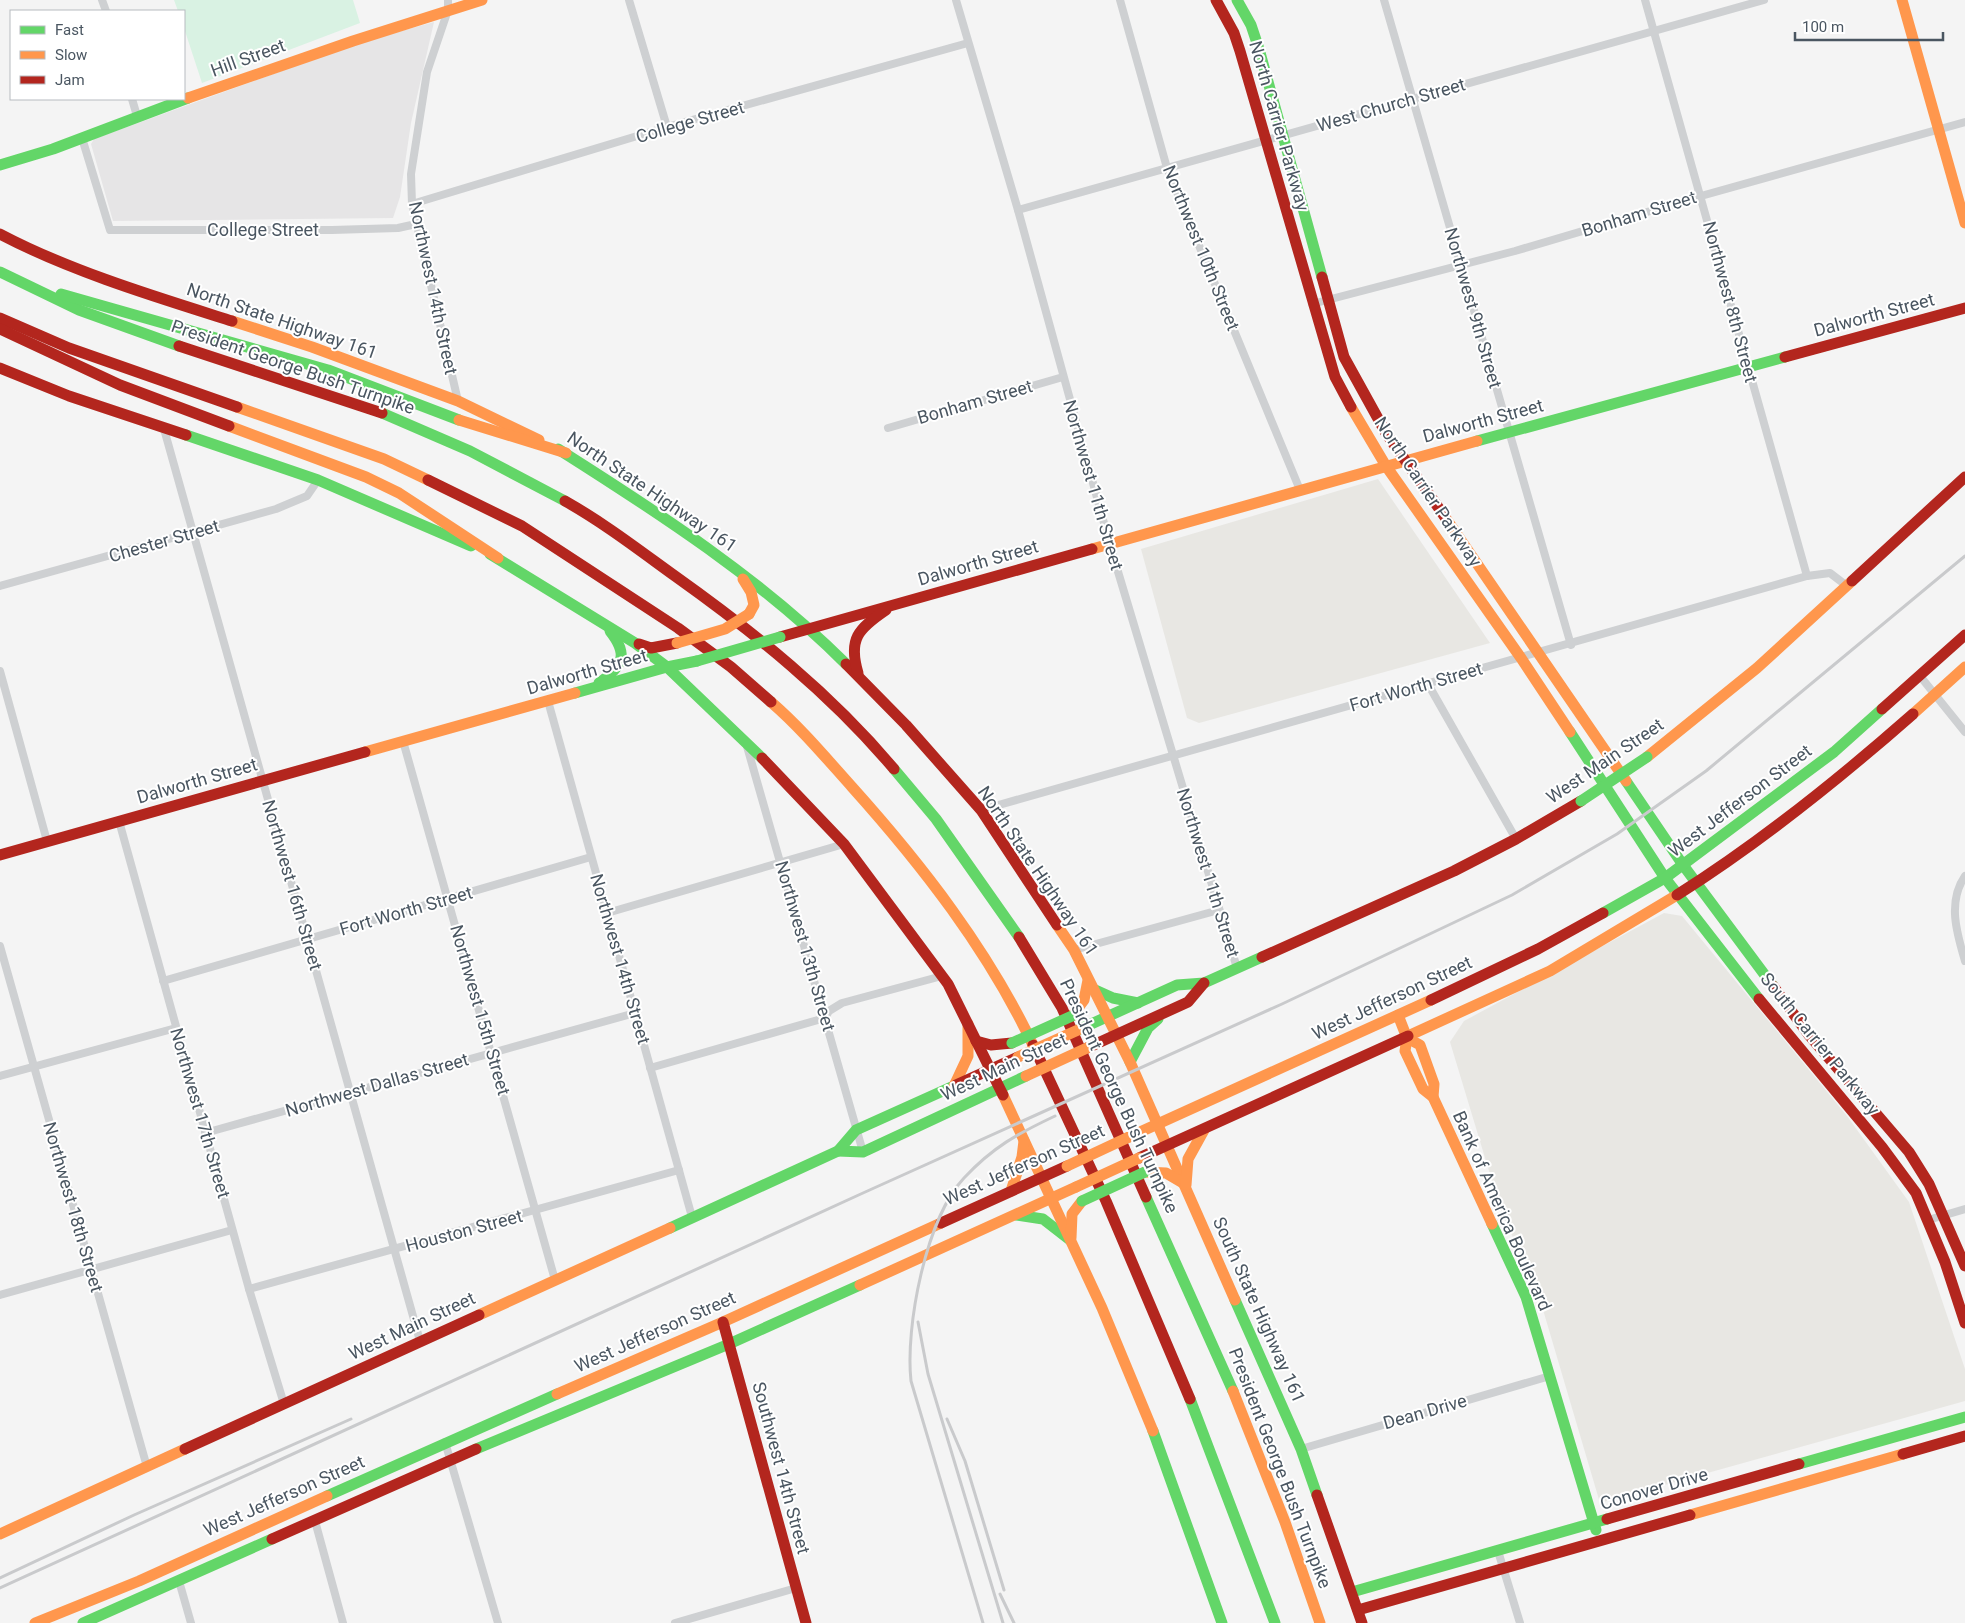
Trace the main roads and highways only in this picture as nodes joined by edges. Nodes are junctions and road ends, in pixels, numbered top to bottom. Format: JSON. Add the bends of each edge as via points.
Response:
{"nodes":[{"id":1,"x":482,"y":0,"type":"edge"},
{"id":2,"x":1216,"y":0,"type":"edge"},
{"id":3,"x":1237,"y":0,"type":"edge"},
{"id":4,"x":1902,"y":0,"type":"edge"},
{"id":5,"x":448,"y":5,"type":"edge"},
{"id":6,"x":185,"y":99,"type":"edge"},
{"id":7,"x":182,"y":100,"type":"edge"},
{"id":8,"x":0,"y":165,"type":"edge"},
{"id":9,"x":1965,"y":223,"type":"edge"},
{"id":10,"x":0,"y":234,"type":"edge"},
{"id":11,"x":0,"y":272,"type":"edge"},
{"id":12,"x":21,"y":282,"type":"junction"},
{"id":13,"x":1965,"y":308,"type":"edge"},
{"id":14,"x":0,"y":318,"type":"edge"},
{"id":15,"x":0,"y":329,"type":"edge"},
{"id":16,"x":0,"y":368,"type":"edge"},
{"id":17,"x":566,"y":452,"type":"junction"},
{"id":18,"x":1404,"y":461,"type":"junction"},
{"id":19,"x":1386,"y":466,"type":"junction"},
{"id":20,"x":1965,"y":477,"type":"edge"},
{"id":21,"x":498,"y":558,"type":"junction"},
{"id":22,"x":738,"y":571,"type":"junction"},
{"id":23,"x":896,"y":604,"type":"junction"},
{"id":24,"x":604,"y":624,"type":"junction"},
{"id":25,"x":810,"y":628,"type":"junction"},
{"id":26,"x":1965,"y":635,"type":"edge"},
{"id":27,"x":635,"y":643,"type":"junction"},
{"id":28,"x":1965,"y":667,"type":"edge"},
{"id":29,"x":667,"y":668,"type":"junction"},
{"id":30,"x":858,"y":675,"type":"junction"},
{"id":31,"x":591,"y":689,"type":"junction"},
{"id":32,"x":1633,"y":792,"type":"joint"},
{"id":33,"x":1616,"y":805,"type":"joint"},
{"id":34,"x":0,"y":855,"type":"edge"},
{"id":35,"x":1683,"y":865,"type":"junction"},
{"id":36,"x":1666,"y":878,"type":"junction"},
{"id":37,"x":1696,"y":882,"type":"junction"},
{"id":38,"x":1679,"y":895,"type":"junction"},
{"id":39,"x":1204,"y":983,"type":"junction"},
{"id":40,"x":1090,"y":985,"type":"junction"},
{"id":41,"x":1138,"y":1002,"type":"junction"},
{"id":42,"x":1166,"y":1012,"type":"junction"},
{"id":43,"x":1398,"y":1015,"type":"junction"},
{"id":44,"x":1108,"y":1016,"type":"junction"},
{"id":45,"x":968,"y":1024,"type":"junction"},
{"id":46,"x":1117,"y":1035,"type":"junction"},
{"id":47,"x":1407,"y":1038,"type":"junction"},
{"id":48,"x":976,"y":1040,"type":"junction"},
{"id":49,"x":1130,"y":1062,"type":"junction"},
{"id":50,"x":990,"y":1070,"type":"junction"},
{"id":51,"x":954,"y":1086,"type":"junction"},
{"id":52,"x":999,"y":1089,"type":"junction"},
{"id":53,"x":1157,"y":1125,"type":"junction"},
{"id":54,"x":1204,"y":1129,"type":"junction"},
{"id":55,"x":1024,"y":1141,"type":"junction"},
{"id":56,"x":1167,"y":1146,"type":"junction"},
{"id":57,"x":838,"y":1151,"type":"junction"},
{"id":58,"x":1041,"y":1177,"type":"junction"},
{"id":59,"x":1185,"y":1187,"type":"junction"},
{"id":60,"x":1011,"y":1191,"type":"junction"},
{"id":61,"x":1051,"y":1198,"type":"junction"},
{"id":62,"x":1012,"y":1215,"type":"junction"},
{"id":63,"x":1071,"y":1241,"type":"junction"},
{"id":64,"x":1965,"y":1266,"type":"edge"},
{"id":65,"x":722,"y":1322,"type":"junction"},
{"id":66,"x":1965,"y":1323,"type":"edge"},
{"id":67,"x":729,"y":1344,"type":"junction"},
{"id":68,"x":1965,"y":1417,"type":"edge"},
{"id":69,"x":1965,"y":1436,"type":"edge"},
{"id":70,"x":1594,"y":1524,"type":"junction"},
{"id":71,"x":0,"y":1534,"type":"edge"},
{"id":72,"x":1599,"y":1541,"type":"junction"},
{"id":73,"x":1352,"y":1592,"type":"junction"},
{"id":74,"x":1358,"y":1610,"type":"junction"},
{"id":75,"x":35,"y":1623,"type":"edge"},
{"id":76,"x":83,"y":1623,"type":"edge"},
{"id":77,"x":806,"y":1623,"type":"edge"},
{"id":78,"x":1222,"y":1623,"type":"edge"},
{"id":79,"x":1275,"y":1623,"type":"edge"},
{"id":80,"x":1320,"y":1623,"type":"edge"},
{"id":81,"x":1362,"y":1623,"type":"edge"}],
"edges":[{"from":1,"to":5,"type":"main road","name":"Hill Street"},
{"from":2,"to":19,"type":"main road","name":"North Carrier Parkway","via":[[1240,51],[1335,377]]},
{"from":3,"to":18,"type":"main road","name":"North Carrier Parkway","via":[[1259,49],[1344,357]]},
{"from":4,"to":9,"type":"main road"},
{"from":5,"to":6,"type":"main road","name":"Hill Street"},
{"from":7,"to":8,"type":"main road","name":"Hill Street"},
{"from":10,"to":17,"type":"main road","name":"North State Highway 161","via":[[150,295],[312,347],[458,401]]},
{"from":11,"to":12,"type":"main road","name":"President George Bush Turnpike"},
{"from":12,"to":17,"type":"main road","via":[[328,370],[456,419]]},
{"from":12,"to":80,"type":"main road","name":"President George Bush Turnpike","via":[[126,328],[388,415],[540,486],[598,520],[730,615],[841,710],[953,842],[1023,944],[1062,1008],[1234,1394],[1285,1522]]},
{"from":13,"to":18,"type":"main road","name":"Dalworth Street"},
{"from":14,"to":79,"type":"main road","via":[[68,348],[384,459],[514,521],[574,558],[731,666],[794,722],[908,852],[987,963],[1024,1026],[1106,1201],[1183,1383]]},
{"from":15,"to":21,"type":"main road","via":[[120,384],[399,492]]},
{"from":16,"to":21,"type":"main road","via":[[69,396],[318,480]]},
{"from":17,"to":22,"type":"main road","name":"North State Highway 161","via":[[649,506]]},
{"from":18,"to":19,"type":"main road","name":"Dalworth Street"},
{"from":18,"to":32,"type":"main road","name":"North Carrier Parkway","via":[[1454,528]]},
{"from":19,"to":23,"type":"main road","name":"Dalworth Street"},
{"from":19,"to":33,"type":"main road","name":"North Carrier Parkway","via":[[1520,658]]},
{"from":20,"to":39,"type":"main road","name":"West Main Street","bridge":true,"via":[[1757,668],[1647,758],[1582,801],[1454,871]]},
{"from":21,"to":24,"type":"main road"},
{"from":22,"to":25,"type":"main road","name":"North State Highway 161"},
{"from":22,"to":27,"type":"main road","bridge":true,"via":[[751,592],[754,605],[740,623],[677,643],[650,648]]},
{"from":23,"to":25,"type":"main road","name":"Dalworth Street"},
{"from":23,"to":30,"type":"main road","via":[[869,621],[856,634],[852,644]]},
{"from":24,"to":27,"type":"main road"},
{"from":24,"to":31,"type":"main road","via":[[616,637],[622,662],[618,669]]},
{"from":25,"to":29,"type":"main road","name":"Dalworth Street","bridge":true},
{"from":25,"to":30,"type":"main road","name":"North State Highway 161"},
{"from":26,"to":35,"type":"main road","name":"West Jefferson Street","via":[[1834,752]]},
{"from":27,"to":29,"type":"main road"},
{"from":28,"to":37,"type":"main road","name":"West Jefferson Street","via":[[1794,811],[1731,860]]},
{"from":29,"to":31,"type":"main road","name":"Dalworth Street"},
{"from":29,"to":45,"type":"main road","via":[[745,740],[844,844],[942,976]]},
{"from":30,"to":40,"type":"main road","name":"North State Highway 161","via":[[981,810],[1074,950]]},
{"from":31,"to":34,"type":"main road","name":"Dalworth Street"},
{"from":32,"to":35,"type":"main road","name":"South Carrier Parkway"},
{"from":33,"to":36,"type":"main road","name":"South Carrier Parkway"},
{"from":35,"to":36,"type":"main road","name":"West Jefferson Street"},
{"from":35,"to":37,"type":"main road","name":"South Carrier Parkway"},
{"from":36,"to":38,"type":"main road","name":"South Carrier Parkway"},
{"from":36,"to":43,"type":"main road","name":"West Jefferson Street","via":[[1538,949]]},
{"from":37,"to":38,"type":"main road","name":"West Jefferson Street"},
{"from":37,"to":64,"type":"main road","name":"South Carrier Parkway","via":[[1810,1035],[1909,1152],[1944,1215]]},
{"from":38,"to":47,"type":"main road","name":"West Jefferson Street","via":[[1550,971]]},
{"from":38,"to":66,"type":"main road","name":"South Carrier Parkway","via":[[1916,1193],[1945,1262]]},
{"from":39,"to":41,"type":"main road","name":"West Main Street","via":[[1177,985]]},
{"from":39,"to":42,"type":"main road","name":"West Main Street","via":[[1188,1002]]},
{"from":40,"to":41,"type":"main road","via":[[1113,998]]},
{"from":40,"to":44,"type":"main road","name":"North State Highway 161"},
{"from":40,"to":48,"type":"main road","bridge":true,"via":[[1082,1007],[1072,1016],[1012,1043],[991,1045]]},
{"from":41,"to":44,"type":"main road","name":"West Main Street"},
{"from":42,"to":46,"type":"main road","name":"West Main Street"},
{"from":42,"to":49,"type":"main road","via":[[1148,1028]]},
{"from":43,"to":47,"type":"main road","name":"Bank of America Boulevard"},
{"from":43,"to":53,"type":"main road","name":"West Jefferson Street"},
{"from":44,"to":46,"type":"main road","name":"South State Highway 161"},
{"from":44,"to":50,"type":"main road","name":"West Main Street","bridge":true},
{"from":45,"to":48,"type":"main road"},
{"from":45,"to":51,"type":"main road","via":[[971,1048]]},
{"from":46,"to":49,"type":"main road","name":"South State Highway 161"},
{"from":46,"to":52,"type":"main road","name":"West Main Street","bridge":true},
{"from":47,"to":54,"type":"main road","name":"West Jefferson Street"},
{"from":47,"to":70,"type":"main road","name":"Bank of America Boulevard","via":[[1420,1045],[1434,1084],[1433,1097],[1526,1297]]},
{"from":48,"to":50,"type":"main road"},
{"from":49,"to":53,"type":"main road","name":"South State Highway 161"},
{"from":50,"to":51,"type":"main road","name":"West Main Street"},
{"from":50,"to":52,"type":"main road"},
{"from":51,"to":57,"type":"main road","name":"West Main Street","via":[[856,1130]]},
{"from":52,"to":55,"type":"main road"},
{"from":52,"to":57,"type":"main road","name":"West Main Street","via":[[863,1152]]},
{"from":53,"to":56,"type":"main road","name":"South State Highway 161"},
{"from":53,"to":58,"type":"main road","name":"West Jefferson Street","bridge":true},
{"from":54,"to":56,"type":"main road","name":"West Jefferson Street"},
{"from":54,"to":59,"type":"main road","via":[[1188,1159]]},
{"from":55,"to":58,"type":"main road"},
{"from":55,"to":60,"type":"main road"},
{"from":56,"to":59,"type":"main road","name":"South State Highway 161"},
{"from":56,"to":61,"type":"main road","name":"West Jefferson Street","bridge":true},
{"from":57,"to":71,"type":"main road","name":"West Main Street"},
{"from":58,"to":60,"type":"main road","name":"West Jefferson Street"},
{"from":58,"to":61,"type":"main road"},
{"from":59,"to":63,"type":"main road","bridge":true,"via":[[1168,1172],[1156,1170],[1082,1201],[1072,1214]]},
{"from":59,"to":73,"type":"main road","name":"South State Highway 161","via":[[1301,1449]]},
{"from":60,"to":65,"type":"main road","name":"West Jefferson Street"},
{"from":61,"to":62,"type":"main road","name":"West Jefferson Street"},
{"from":61,"to":63,"type":"main road"},
{"from":62,"to":63,"type":"main road","via":[[1043,1219]]},
{"from":62,"to":67,"type":"main road","name":"West Jefferson Street"},
{"from":63,"to":78,"type":"main road","via":[[1161,1450]]},
{"from":65,"to":67,"type":"main road","name":"Southwest 14th Street"},
{"from":65,"to":75,"type":"main road","name":"West Jefferson Street","via":[[445,1442],[148,1577]]},
{"from":67,"to":76,"type":"main road","name":"West Jefferson Street","via":[[450,1459]]},
{"from":67,"to":77,"type":"main road","name":"Southwest 14th Street"},
{"from":68,"to":70,"type":"main road","name":"Conover Drive"},
{"from":69,"to":72,"type":"main road","name":"Conover Drive"},
{"from":70,"to":72,"type":"main road","name":"Bank of America Boulevard"},
{"from":70,"to":73,"type":"main road","name":"Conover Drive"},
{"from":72,"to":74,"type":"main road","name":"Conover Drive"},
{"from":73,"to":74,"type":"main road","name":"South State Highway 161"},
{"from":74,"to":81,"type":"main road","name":"South State Highway 161"}]}
